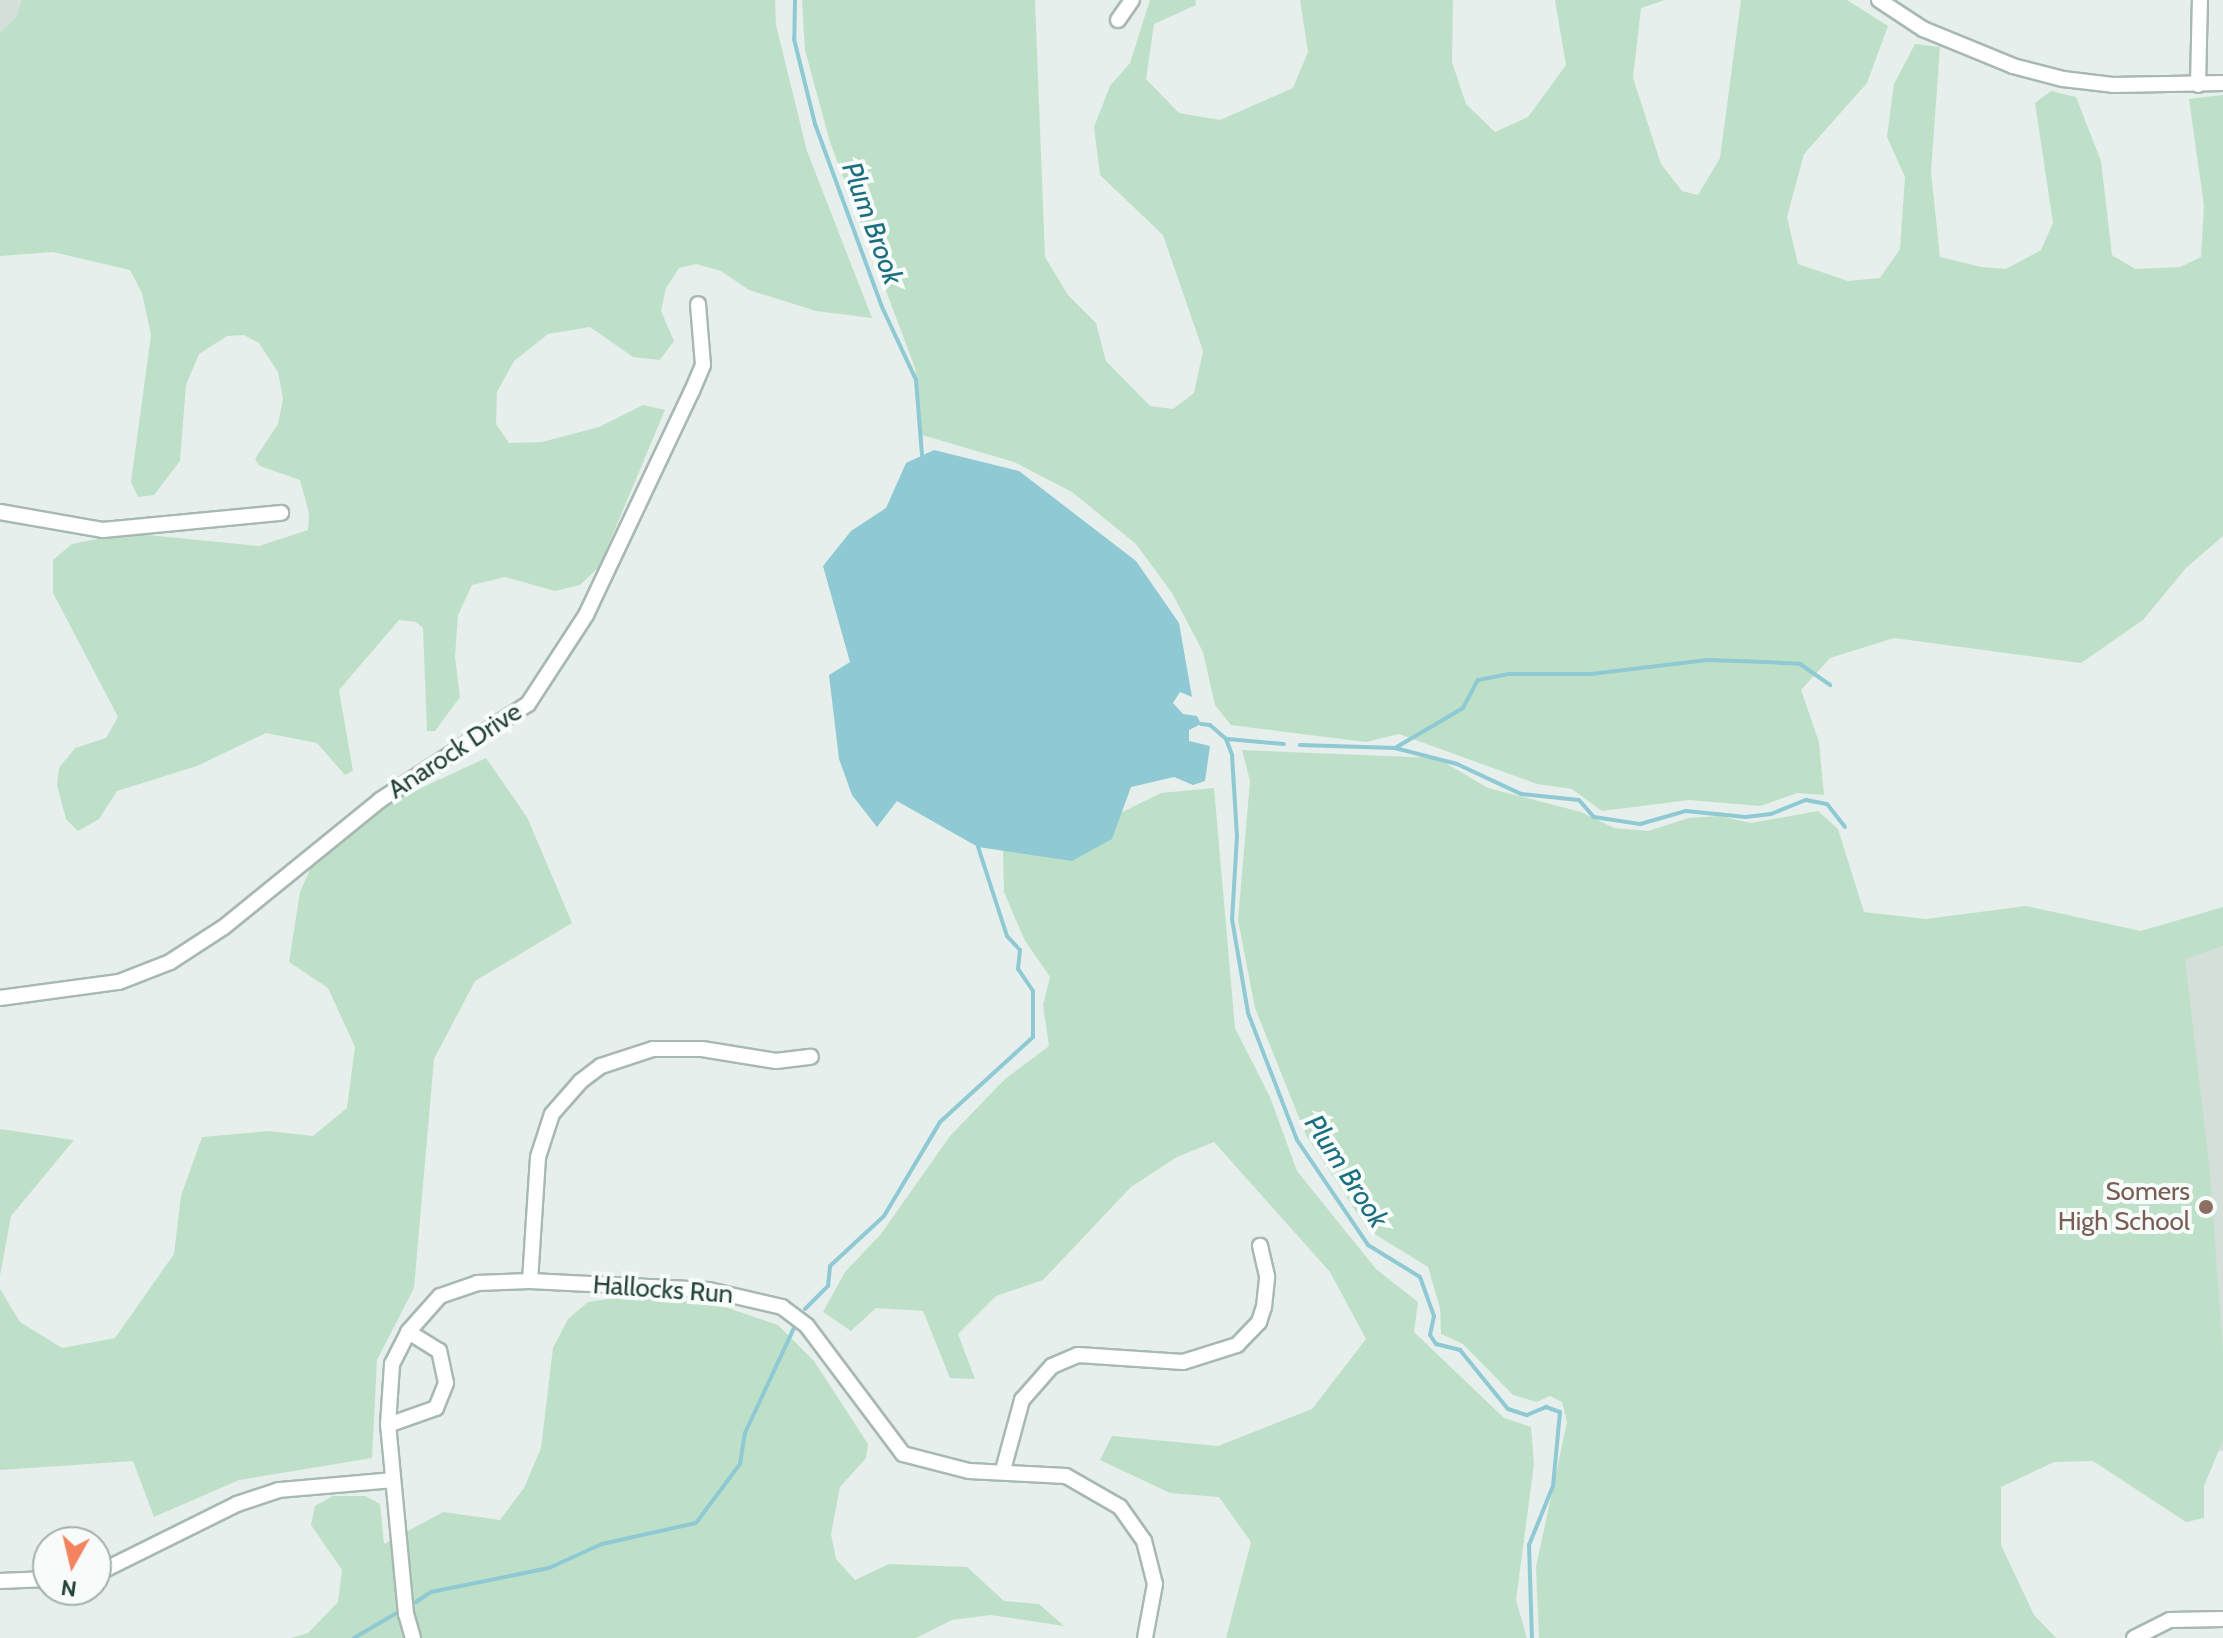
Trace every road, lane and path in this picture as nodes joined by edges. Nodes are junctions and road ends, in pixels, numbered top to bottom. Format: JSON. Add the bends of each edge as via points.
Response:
{"nodes":[{"id":1,"x":1132,"y":0,"type":"edge"},
{"id":2,"x":1879,"y":0,"type":"edge"},
{"id":3,"x":2200,"y":0,"type":"edge"},
{"id":4,"x":1118,"y":20,"type":"dead end"},
{"id":5,"x":2223,"y":83,"type":"edge"},
{"id":6,"x":2198,"y":85,"type":"junction"},
{"id":7,"x":698,"y":304,"type":"dead end"},
{"id":8,"x":0,"y":512,"type":"edge"},
{"id":9,"x":281,"y":513,"type":"dead end"},
{"id":10,"x":0,"y":998,"type":"edge"},
{"id":11,"x":811,"y":1057,"type":"dead end"},
{"id":12,"x":1260,"y":1246,"type":"dead end"},
{"id":13,"x":530,"y":1281,"type":"junction"},
{"id":14,"x":408,"y":1332,"type":"junction"},
{"id":15,"x":388,"y":1425,"type":"junction"},
{"id":16,"x":1003,"y":1470,"type":"junction"},
{"id":17,"x":393,"y":1480,"type":"junction"},
{"id":18,"x":112,"y":1566,"type":"edge"},
{"id":19,"x":32,"y":1580,"type":"edge"},
{"id":20,"x":0,"y":1581,"type":"edge"},
{"id":21,"x":2223,"y":1619,"type":"edge"},
{"id":22,"x":413,"y":1638,"type":"edge"},
{"id":23,"x":1145,"y":1638,"type":"edge"},
{"id":24,"x":2134,"y":1638,"type":"edge"}],
"edges":[{"from":1,"to":4,"type":"street"},
{"from":2,"to":6,"type":"street","via":[[1923,29],[2013,66],[2113,85]]},
{"from":3,"to":6,"type":"street"},
{"from":5,"to":6,"type":"street"},
{"from":7,"to":10,"type":"street","name":"Anarock Drive","via":[[703,365],[692,391],[586,615],[528,704],[380,800],[224,927],[170,962],[119,982]]},
{"from":8,"to":9,"type":"street","via":[[103,530]]},
{"from":11,"to":13,"type":"street","via":[[776,1061],[702,1049],[653,1049],[601,1066],[581,1081],[552,1114],[538,1157]]},
{"from":12,"to":16,"type":"street","via":[[1267,1276],[1264,1307],[1259,1322],[1237,1345],[1183,1362],[1114,1354],[1078,1355],[1060,1362],[1041,1373],[1022,1400]]},
{"from":13,"to":14,"type":"street","name":"Hallocks Run","via":[[455,1289],[428,1306]]},
{"from":13,"to":16,"type":"street","name":"Hallocks Run","via":[[709,1290],[782,1307],[807,1326],[903,1454],[956,1469]]},
{"from":14,"to":15,"type":"street","name":"Hallocks Run","via":[[388,1381]]},
{"from":14,"to":15,"type":"street","via":[[439,1351],[446,1383],[436,1408]]},
{"from":15,"to":17,"type":"street","name":"Hallocks Run"},
{"from":16,"to":23,"type":"street","name":"Hallocks Run","via":[[1066,1476],[1105,1495],[1130,1519],[1144,1541],[1155,1584]]},
{"from":17,"to":18,"type":"street","via":[[279,1490],[237,1504]]},
{"from":17,"to":22,"type":"street","name":"Hallocks Run"},
{"from":19,"to":20,"type":"street"},
{"from":21,"to":24,"type":"street","via":[[2170,1620]]}]}
